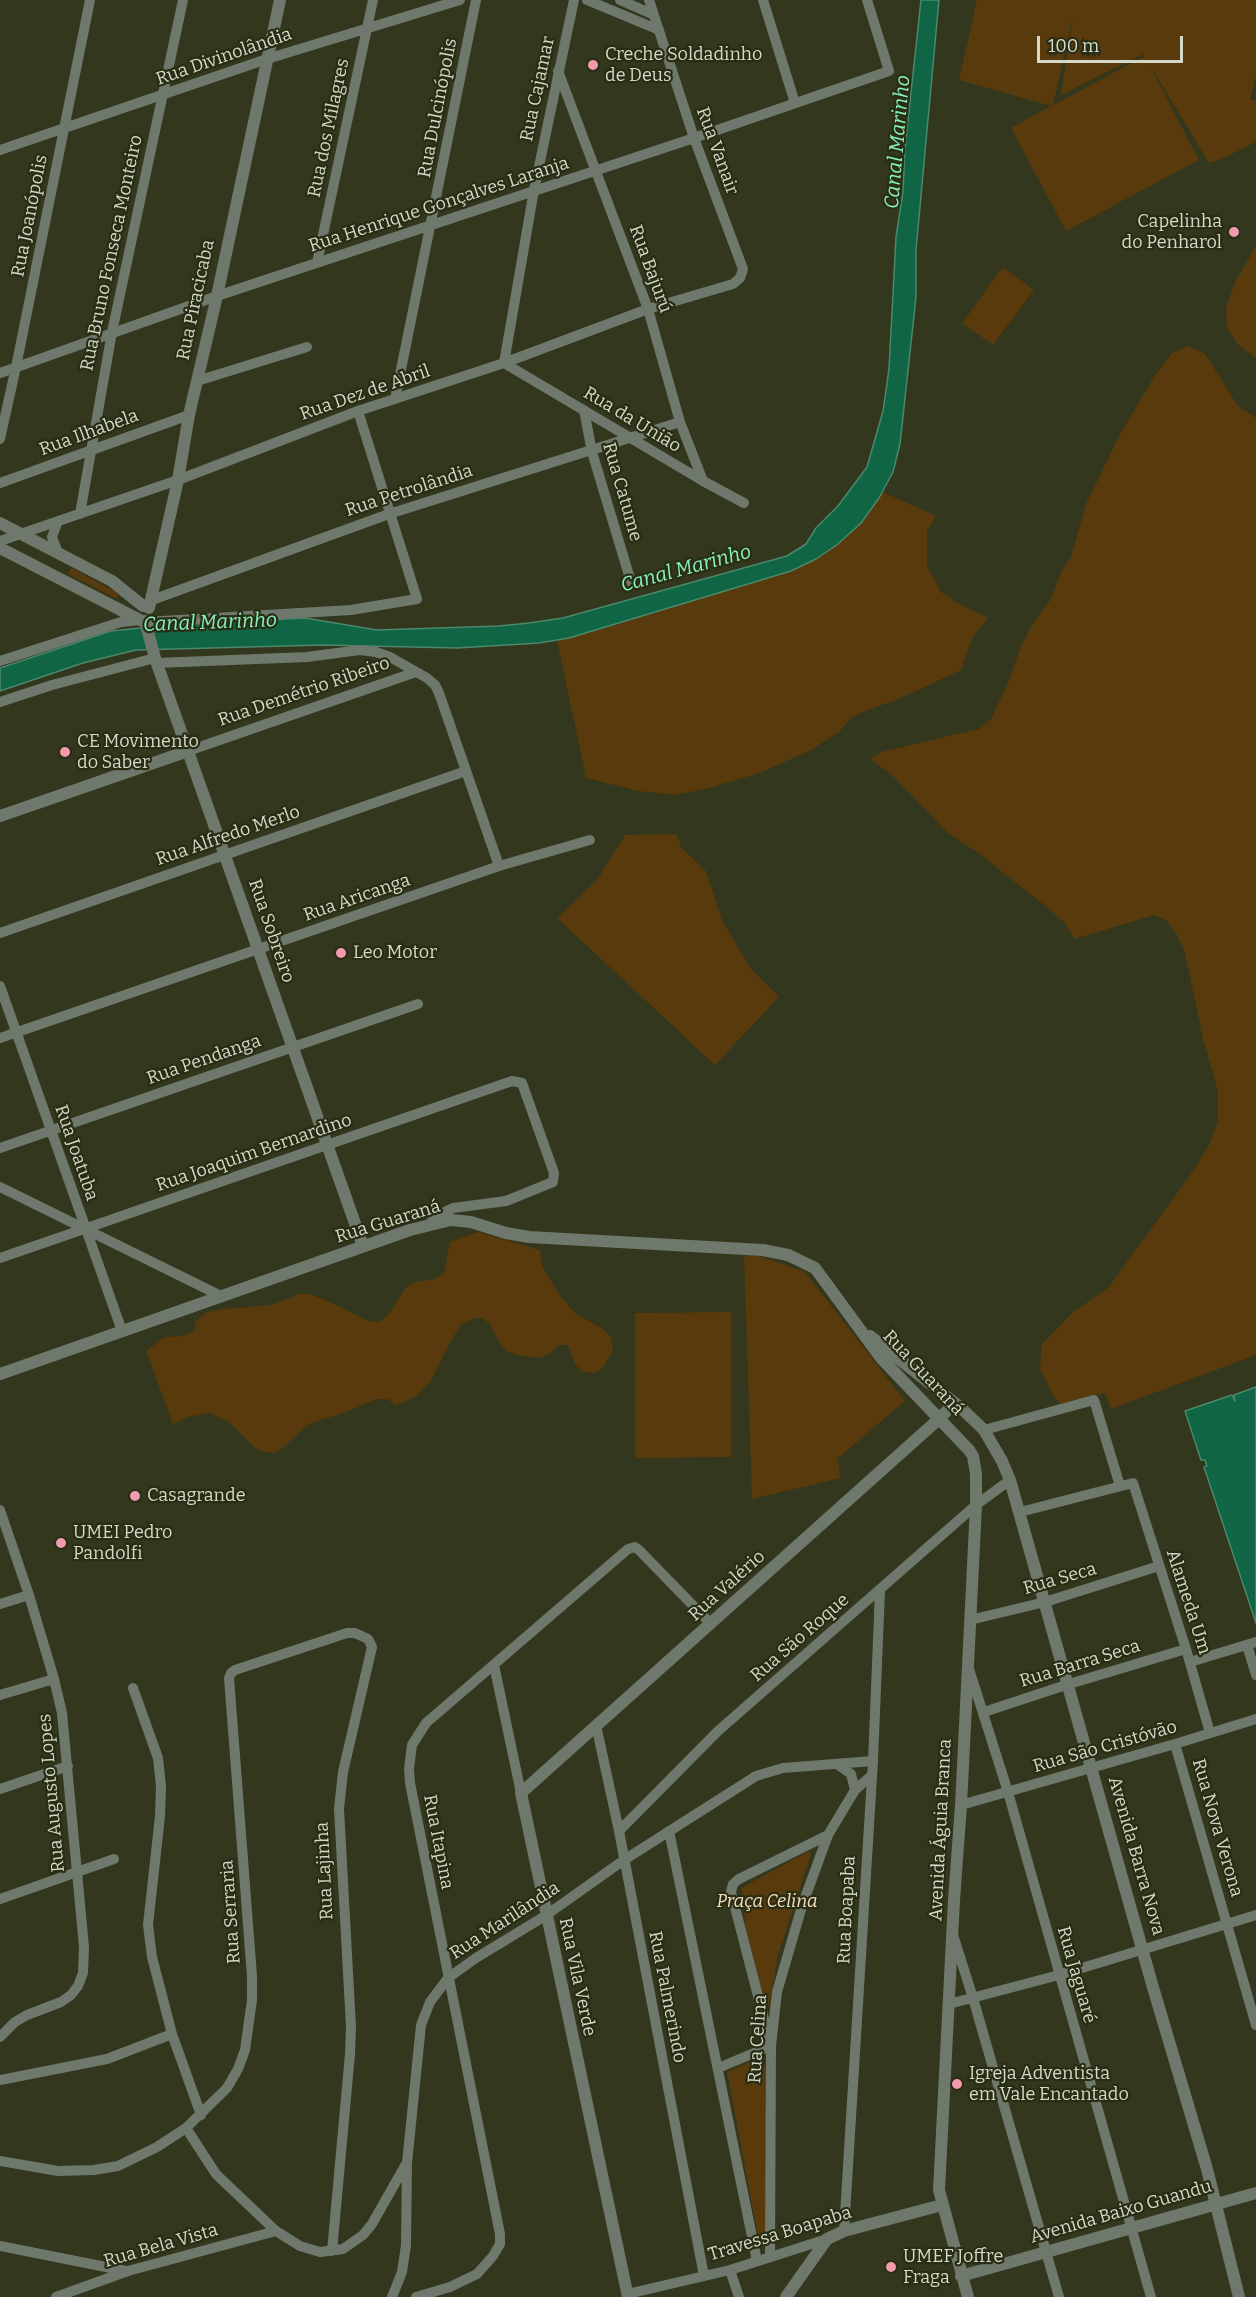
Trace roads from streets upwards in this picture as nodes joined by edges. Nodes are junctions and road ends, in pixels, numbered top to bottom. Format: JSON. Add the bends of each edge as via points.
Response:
{"nodes":[{"id":1,"x":90,"y":0,"type":"edge"},
{"id":2,"x":183,"y":0,"type":"edge"},
{"id":3,"x":280,"y":0,"type":"edge"},
{"id":4,"x":373,"y":0,"type":"edge"},
{"id":5,"x":460,"y":0,"type":"edge"},
{"id":6,"x":476,"y":0,"type":"edge"},
{"id":7,"x":574,"y":0,"type":"edge"},
{"id":8,"x":587,"y":0,"type":"edge"},
{"id":9,"x":620,"y":0,"type":"edge"},
{"id":10,"x":649,"y":0,"type":"edge"},
{"id":11,"x":763,"y":0,"type":"edge"},
{"id":12,"x":867,"y":0,"type":"edge"},
{"id":13,"x":654,"y":15,"type":"junction"},
{"id":14,"x":367,"y":27,"type":"junction"},
{"id":15,"x":658,"y":30,"type":"junction"},
{"id":16,"x":267,"y":59,"type":"junction"},
{"id":17,"x":557,"y":71,"type":"junction"},
{"id":18,"x":162,"y":95,"type":"junction"},
{"id":19,"x":795,"y":103,"type":"junction"},
{"id":20,"x":64,"y":128,"type":"junction"},
{"id":21,"x":694,"y":138,"type":"junction"},
{"id":22,"x":0,"y":150,"type":"edge"},
{"id":23,"x":595,"y":171,"type":"junction"},
{"id":24,"x":534,"y":190,"type":"junction"},
{"id":25,"x":431,"y":226,"type":"junction"},
{"id":26,"x":317,"y":263,"type":"junction"},
{"id":27,"x":740,"y":278,"type":"joint"},
{"id":28,"x":217,"y":296,"type":"junction"},
{"id":29,"x":648,"y":309,"type":"junction"},
{"id":30,"x":111,"y":332,"type":"junction"},
{"id":31,"x":307,"y":348,"type":"dead end"},
{"id":32,"x":504,"y":363,"type":"junction"},
{"id":33,"x":16,"y":367,"type":"junction"},
{"id":34,"x":0,"y":373,"type":"edge"},
{"id":35,"x":197,"y":381,"type":"junction"},
{"id":36,"x":395,"y":399,"type":"junction"},
{"id":37,"x":584,"y":410,"type":"junction"},
{"id":38,"x":358,"y":411,"type":"junction"},
{"id":39,"x":189,"y":415,"type":"junction"},
{"id":40,"x":680,"y":422,"type":"junction"},
{"id":41,"x":0,"y":439,"type":"edge"},
{"id":42,"x":633,"y":439,"type":"junction"},
{"id":43,"x":90,"y":451,"type":"junction"},
{"id":44,"x":592,"y":452,"type":"junction"},
{"id":45,"x":178,"y":480,"type":"junction"},
{"id":46,"x":703,"y":481,"type":"junction"},
{"id":47,"x":0,"y":483,"type":"edge"},
{"id":48,"x":744,"y":503,"type":"dead end"},
{"id":49,"x":80,"y":513,"type":"junction"},
{"id":50,"x":389,"y":514,"type":"junction"},
{"id":51,"x":58,"y":521,"type":"junction"},
{"id":52,"x":0,"y":523,"type":"edge"},
{"id":53,"x":21,"y":534,"type":"junction"},
{"id":54,"x":0,"y":541,"type":"edge"},
{"id":55,"x":0,"y":548,"type":"edge"},
{"id":56,"x":58,"y":553,"type":"junction"},
{"id":57,"x":631,"y":582,"type":"dead end"},
{"id":58,"x":148,"y":605,"type":"junction"},
{"id":59,"x":122,"y":617,"type":"junction"},
{"id":60,"x":144,"y":622,"type":"junction"},
{"id":61,"x":155,"y":658,"type":"junction"},
{"id":62,"x":0,"y":661,"type":"edge"},
{"id":63,"x":416,"y":672,"type":"junction"},
{"id":64,"x":0,"y":702,"type":"edge"},
{"id":65,"x":188,"y":751,"type":"junction"},
{"id":66,"x":466,"y":771,"type":"junction"},
{"id":67,"x":0,"y":816,"type":"edge"},
{"id":68,"x":590,"y":840,"type":"dead end"},
{"id":69,"x":225,"y":855,"type":"junction"},
{"id":70,"x":499,"y":866,"type":"junction"},
{"id":71,"x":0,"y":933,"type":"edge"},
{"id":72,"x":258,"y":949,"type":"junction"},
{"id":73,"x":0,"y":986,"type":"edge"},
{"id":74,"x":418,"y":1004,"type":"dead end"},
{"id":75,"x":16,"y":1032,"type":"junction"},
{"id":76,"x":0,"y":1038,"type":"edge"},
{"id":77,"x":293,"y":1047,"type":"junction"},
{"id":78,"x":51,"y":1131,"type":"junction"},
{"id":79,"x":328,"y":1145,"type":"junction"},
{"id":80,"x":0,"y":1148,"type":"edge"},
{"id":81,"x":0,"y":1188,"type":"edge"},
{"id":82,"x":429,"y":1224,"type":"junction"},
{"id":83,"x":86,"y":1229,"type":"junction"},
{"id":84,"x":363,"y":1246,"type":"junction"},
{"id":85,"x":0,"y":1258,"type":"edge"},
{"id":86,"x":221,"y":1296,"type":"junction"},
{"id":87,"x":849,"y":1313,"type":"junction"},
{"id":88,"x":122,"y":1331,"type":"junction"},
{"id":89,"x":0,"y":1374,"type":"edge"},
{"id":90,"x":954,"y":1403,"type":"junction"},
{"id":91,"x":940,"y":1418,"type":"junction"},
{"id":92,"x":984,"y":1430,"type":"junction"},
{"id":93,"x":997,"y":1450,"type":"junction"},
{"id":94,"x":973,"y":1456,"type":"junction"},
{"id":95,"x":1011,"y":1480,"type":"junction"},
{"id":96,"x":1120,"y":1486,"type":"junction"},
{"id":97,"x":976,"y":1505,"type":"junction"},
{"id":98,"x":0,"y":1510,"type":"edge"},
{"id":99,"x":1020,"y":1512,"type":"junction"},
{"id":100,"x":1159,"y":1566,"type":"junction"},
{"id":101,"x":880,"y":1591,"type":"junction"},
{"id":102,"x":29,"y":1595,"type":"junction"},
{"id":103,"x":1045,"y":1602,"type":"junction"},
{"id":104,"x":0,"y":1604,"type":"edge"},
{"id":105,"x":970,"y":1620,"type":"junction"},
{"id":106,"x":711,"y":1624,"type":"junction"},
{"id":107,"x":1251,"y":1644,"type":"edge"},
{"id":108,"x":1186,"y":1649,"type":"junction"},
{"id":109,"x":1190,"y":1662,"type":"junction"},
{"id":110,"x":967,"y":1663,"type":"junction"},
{"id":111,"x":494,"y":1665,"type":"junction"},
{"id":112,"x":231,"y":1673,"type":"joint"},
{"id":113,"x":1256,"y":1675,"type":"edge"},
{"id":114,"x":54,"y":1679,"type":"junction"},
{"id":115,"x":1069,"y":1684,"type":"junction"},
{"id":116,"x":133,"y":1688,"type":"dead end"},
{"id":117,"x":0,"y":1695,"type":"edge"},
{"id":118,"x":984,"y":1712,"type":"junction"},
{"id":119,"x":1256,"y":1719,"type":"edge"},
{"id":120,"x":596,"y":1725,"type":"junction"},
{"id":121,"x":1210,"y":1733,"type":"junction"},
{"id":122,"x":1175,"y":1744,"type":"junction"},
{"id":123,"x":873,"y":1761,"type":"junction"},
{"id":124,"x":837,"y":1763,"type":"junction"},
{"id":125,"x":68,"y":1766,"type":"junction"},
{"id":126,"x":1092,"y":1768,"type":"junction"},
{"id":127,"x":871,"y":1776,"type":"junction"},
{"id":128,"x":0,"y":1789,"type":"edge"},
{"id":129,"x":855,"y":1790,"type":"junction"},
{"id":130,"x":1008,"y":1792,"type":"junction"},
{"id":131,"x":520,"y":1793,"type":"junction"},
{"id":132,"x":962,"y":1805,"type":"junction"},
{"id":133,"x":619,"y":1831,"type":"junction"},
{"id":134,"x":669,"y":1831,"type":"junction"},
{"id":135,"x":828,"y":1835,"type":"junction"},
{"id":136,"x":114,"y":1859,"type":"dead end"},
{"id":137,"x":624,"y":1860,"type":"junction"},
{"id":138,"x":76,"y":1870,"type":"junction"},
{"id":139,"x":0,"y":1899,"type":"edge"},
{"id":140,"x":1256,"y":1915,"type":"edge"},
{"id":141,"x":546,"y":1916,"type":"junction"},
{"id":142,"x":1227,"y":1923,"type":"junction"},
{"id":143,"x":954,"y":1938,"type":"junction"},
{"id":144,"x":1143,"y":1949,"type":"junction"},
{"id":145,"x":1059,"y":1975,"type":"junction"},
{"id":146,"x":448,"y":1978,"type":"junction"},
{"id":147,"x":973,"y":1998,"type":"junction"},
{"id":148,"x":949,"y":2004,"type":"junction"},
{"id":149,"x":1256,"y":2025,"type":"edge"},
{"id":150,"x":172,"y":2034,"type":"junction"},
{"id":151,"x":0,"y":2037,"type":"edge"},
{"id":152,"x":771,"y":2046,"type":"junction"},
{"id":153,"x":718,"y":2068,"type":"junction"},
{"id":154,"x":0,"y":2080,"type":"edge"},
{"id":155,"x":201,"y":2115,"type":"junction"},
{"id":156,"x":186,"y":2128,"type":"junction"},
{"id":157,"x":0,"y":2161,"type":"edge"},
{"id":158,"x":407,"y":2163,"type":"junction"},
{"id":159,"x":1256,"y":2193,"type":"edge"},
{"id":160,"x":942,"y":2205,"type":"junction"},
{"id":161,"x":1216,"y":2205,"type":"junction"},
{"id":162,"x":1132,"y":2229,"type":"junction"},
{"id":163,"x":276,"y":2230,"type":"junction"},
{"id":164,"x":844,"y":2231,"type":"junction"},
{"id":165,"x":827,"y":2239,"type":"junction"},
{"id":166,"x":0,"y":2246,"type":"edge"},
{"id":167,"x":332,"y":2251,"type":"junction"},
{"id":168,"x":1047,"y":2252,"type":"junction"},
{"id":169,"x":770,"y":2255,"type":"junction"},
{"id":170,"x":757,"y":2261,"type":"junction"},
{"id":171,"x":730,"y":2270,"type":"junction"},
{"id":172,"x":128,"y":2271,"type":"junction"},
{"id":173,"x":704,"y":2276,"type":"junction"},
{"id":174,"x":962,"y":2276,"type":"junction"},
{"id":175,"x":798,"y":2281,"type":"junction"},
{"id":176,"x":628,"y":2295,"type":"edge"},
{"id":177,"x":56,"y":2297,"type":"edge"},
{"id":178,"x":392,"y":2297,"type":"edge"},
{"id":179,"x":416,"y":2297,"type":"edge"},
{"id":180,"x":739,"y":2297,"type":"edge"},
{"id":181,"x":786,"y":2297,"type":"edge"},
{"id":182,"x":791,"y":2297,"type":"edge"},
{"id":183,"x":968,"y":2297,"type":"edge"},
{"id":184,"x":1059,"y":2297,"type":"edge"},
{"id":185,"x":1151,"y":2297,"type":"edge"},
{"id":186,"x":1239,"y":2297,"type":"edge"}],
"edges":[{"from":1,"to":20,"type":"street","name":"Rua Joanópolis"},
{"from":2,"to":18,"type":"street","name":"Rua Bruno Fonseca Monteiro"},
{"from":3,"to":16,"type":"street","name":"Rua Piracicaba"},
{"from":4,"to":14,"type":"street","name":"Rua dos Milagres"},
{"from":5,"to":14,"type":"street","name":"Rua Divinolândia"},
{"from":6,"to":25,"type":"street","name":"Rua Dulcinópolis"},
{"from":7,"to":17,"type":"street","name":"Rua Cajamar"},
{"from":8,"to":15,"type":"street"},
{"from":9,"to":13,"type":"street"},
{"from":10,"to":13,"type":"street","name":"Rua Vanair"},
{"from":11,"to":19,"type":"street"},
{"from":12,"to":19,"type":"street","name":"Rua Henrique Gonçalves Laranja","via":[[889,71]]},
{"from":13,"to":15,"type":"street","name":"Rua Vanair"},
{"from":14,"to":16,"type":"street","name":"Rua Divinolândia"},
{"from":14,"to":26,"type":"street","name":"Rua dos Milagres"},
{"from":15,"to":21,"type":"street","name":"Rua Vanair"},
{"from":16,"to":18,"type":"street","name":"Rua Divinolândia"},
{"from":16,"to":28,"type":"street","name":"Rua Piracicaba"},
{"from":17,"to":23,"type":"street","name":"Rua Bajurú"},
{"from":17,"to":24,"type":"street","name":"Rua Cajamar"},
{"from":18,"to":20,"type":"street","name":"Rua Divinolândia"},
{"from":18,"to":30,"type":"street","name":"Rua Bruno Fonseca Monteiro"},
{"from":19,"to":21,"type":"street","name":"Rua Henrique Gonçalves Laranja"},
{"from":20,"to":22,"type":"street","name":"Rua Divinolândia"},
{"from":20,"to":33,"type":"street","name":"Rua Joanópolis"},
{"from":21,"to":23,"type":"street","name":"Rua Henrique Gonçalves Laranja"},
{"from":21,"to":27,"type":"street","name":"Rua Vanair","via":[[743,269]]},
{"from":23,"to":24,"type":"street","name":"Rua Henrique Gonçalves Laranja"},
{"from":23,"to":29,"type":"street","name":"Rua Bajurú"},
{"from":24,"to":25,"type":"street","name":"Rua Henrique Gonçalves Laranja"},
{"from":24,"to":32,"type":"street","name":"Rua Cajamar"},
{"from":25,"to":26,"type":"street","name":"Rua Henrique Gonçalves Laranja"},
{"from":25,"to":36,"type":"street","name":"Rua Dulcinópolis"},
{"from":26,"to":28,"type":"street","name":"Rua Henrique Gonçalves Laranja"},
{"from":27,"to":29,"type":"street","name":"Rua Dez de Abril","via":[[733,284]]},
{"from":28,"to":30,"type":"street","name":"Rua Henrique Gonçalves Laranja"},
{"from":28,"to":35,"type":"street","name":"Rua Piracicaba"},
{"from":29,"to":32,"type":"street","name":"Rua Dez de Abril"},
{"from":29,"to":40,"type":"street","name":"Rua Bajurú"},
{"from":30,"to":33,"type":"street","name":"Rua Henrique Gonçalves Laranja"},
{"from":30,"to":43,"type":"street","name":"Rua Bruno Fonseca Monteiro"},
{"from":31,"to":35,"type":"street"},
{"from":32,"to":36,"type":"street","name":"Rua Dez de Abril"},
{"from":32,"to":37,"type":"street","name":"Rua da União"},
{"from":33,"to":34,"type":"street","name":"Rua Henrique Gonçalves Laranja"},
{"from":33,"to":41,"type":"street","name":"Rua Joanópolis"},
{"from":35,"to":39,"type":"street","name":"Rua Piracicaba"},
{"from":36,"to":38,"type":"street","name":"Rua Dez de Abril"},
{"from":37,"to":42,"type":"street","name":"Rua da União"},
{"from":37,"to":44,"type":"street","name":"Rua Catume"},
{"from":38,"to":45,"type":"street","name":"Rua Dez de Abril"},
{"from":38,"to":50,"type":"street"},
{"from":39,"to":43,"type":"street","name":"Rua Ilhabela"},
{"from":39,"to":45,"type":"street","name":"Rua Piracicaba"},
{"from":40,"to":42,"type":"street","name":"Rua Petrolândia"},
{"from":40,"to":46,"type":"street","name":"Rua Bajurú"},
{"from":42,"to":44,"type":"street","name":"Rua Petrolândia"},
{"from":42,"to":46,"type":"street","name":"Rua da União"},
{"from":43,"to":47,"type":"street","name":"Rua Ilhabela"},
{"from":43,"to":49,"type":"street","name":"Rua Bruno Fonseca Monteiro"},
{"from":44,"to":50,"type":"street","name":"Rua Petrolândia"},
{"from":44,"to":57,"type":"street","name":"Rua Catume"},
{"from":45,"to":49,"type":"street","name":"Rua Dez de Abril"},
{"from":45,"to":58,"type":"street","name":"Rua Piracicaba"},
{"from":46,"to":48,"type":"street","name":"Rua da União"},
{"from":49,"to":51,"type":"street","name":"Rua Dez de Abril"},
{"from":50,"to":58,"type":"street","name":"Rua Petrolândia"},
{"from":50,"to":60,"type":"street","via":[[417,599],[351,610]]},
{"from":51,"to":53,"type":"street","name":"Rua Dez de Abril"},
{"from":51,"to":56,"type":"street","via":[[52,537]]},
{"from":52,"to":53,"type":"street"},
{"from":53,"to":54,"type":"street","name":"Rua Dez de Abril"},
{"from":53,"to":56,"type":"street"},
{"from":55,"to":59,"type":"street"},
{"from":56,"to":58,"type":"street"},
{"from":58,"to":60,"type":"street","name":"Rua Piracicaba","via":[[137,611]]},
{"from":59,"to":60,"type":"street"},
{"from":59,"to":62,"type":"street"},
{"from":60,"to":61,"type":"street","name":"Rua Sobreiro"},
{"from":61,"to":63,"type":"street","via":[[295,657],[360,650],[383,654]]},
{"from":61,"to":64,"type":"street"},
{"from":61,"to":65,"type":"street","name":"Rua Sobreiro"},
{"from":63,"to":65,"type":"street","name":"Rua Demétrio Ribeiro"},
{"from":63,"to":66,"type":"street","via":[[437,689]]},
{"from":65,"to":67,"type":"street","name":"Rua Demétrio Ribeiro"},
{"from":65,"to":69,"type":"street","name":"Rua Sobreiro"},
{"from":66,"to":69,"type":"street","name":"Rua Alfredo Merlo"},
{"from":66,"to":70,"type":"street"},
{"from":68,"to":70,"type":"street","name":"Rua Aricanga"},
{"from":69,"to":71,"type":"street","name":"Rua Alfredo Merlo"},
{"from":69,"to":72,"type":"street","name":"Rua Sobreiro"},
{"from":70,"to":72,"type":"street","name":"Rua Aricanga"},
{"from":72,"to":75,"type":"street","name":"Rua Aricanga"},
{"from":72,"to":77,"type":"street","name":"Rua Sobreiro"},
{"from":73,"to":75,"type":"street","name":"Rua Joatuba"},
{"from":74,"to":77,"type":"street","name":"Rua Pendanga"},
{"from":75,"to":76,"type":"street","name":"Rua Aricanga"},
{"from":75,"to":78,"type":"street","name":"Rua Joatuba"},
{"from":77,"to":78,"type":"street","name":"Rua Pendanga"},
{"from":77,"to":79,"type":"street","name":"Rua Sobreiro"},
{"from":78,"to":80,"type":"street","name":"Rua Pendanga"},
{"from":78,"to":83,"type":"street","name":"Rua Joatuba"},
{"from":79,"to":82,"type":"street","name":"Rua Joaquim Bernardino","via":[[512,1081],[519,1082],[524,1086],[554,1173],[553,1182],[506,1201],[453,1208]]},
{"from":79,"to":83,"type":"street","name":"Rua Joaquim Bernardino"},
{"from":79,"to":84,"type":"street","name":"Rua Sobreiro"},
{"from":81,"to":83,"type":"street"},
{"from":82,"to":84,"type":"street","name":"Rua Guaraná"},
{"from":82,"to":87,"type":"street","name":"Rua Guaraná","via":[[462,1221],[529,1237],[777,1252],[815,1268]]},
{"from":83,"to":85,"type":"street","name":"Rua Joaquim Bernardino"},
{"from":83,"to":86,"type":"street"},
{"from":83,"to":88,"type":"street","name":"Rua Joatuba"},
{"from":84,"to":86,"type":"street","name":"Rua Guaraná"},
{"from":86,"to":88,"type":"street","name":"Rua Guaraná"},
{"from":87,"to":90,"type":"street","name":"Rua Guaraná","via":[[872,1337]]},
{"from":87,"to":91,"type":"street","name":"Rua Guaraná","via":[[881,1358]]},
{"from":88,"to":89,"type":"street","name":"Rua Guaraná"},
{"from":90,"to":91,"type":"street","name":"Rua Valério"},
{"from":90,"to":92,"type":"street","name":"Rua Guaraná"},
{"from":91,"to":94,"type":"street","name":"Rua Guaraná"},
{"from":91,"to":106,"type":"street","name":"Rua Valério"},
{"from":92,"to":93,"type":"street","name":"Avenida Barra Nova"},
{"from":92,"to":96,"type":"street","via":[[1094,1400]]},
{"from":93,"to":94,"type":"street"},
{"from":93,"to":95,"type":"street","name":"Avenida Barra Nova"},
{"from":94,"to":97,"type":"street","name":"Avenida Águia Branca"},
{"from":95,"to":97,"type":"street","name":"Rua São Roque"},
{"from":95,"to":99,"type":"street","name":"Avenida Barra Nova"},
{"from":96,"to":99,"type":"street"},
{"from":96,"to":100,"type":"street","name":"Alameda Um","via":[[1133,1483]]},
{"from":97,"to":101,"type":"street","name":"Rua São Roque"},
{"from":97,"to":105,"type":"street","name":"Avenida Águia Branca"},
{"from":98,"to":102,"type":"street","name":"Rua Augusto Lopes"},
{"from":99,"to":103,"type":"street","name":"Avenida Barra Nova"},
{"from":100,"to":103,"type":"street","name":"Rua Seca"},
{"from":100,"to":108,"type":"street","name":"Alameda Um"},
{"from":101,"to":123,"type":"street","name":"Rua Boapaba"},
{"from":101,"to":133,"type":"street","name":"Rua São Roque","via":[[718,1731]]},
{"from":102,"to":104,"type":"street"},
{"from":102,"to":114,"type":"street","name":"Rua Augusto Lopes"},
{"from":103,"to":105,"type":"street","name":"Rua Seca"},
{"from":103,"to":115,"type":"street","name":"Avenida Barra Nova"},
{"from":105,"to":110,"type":"street","name":"Avenida Águia Branca"},
{"from":106,"to":111,"type":"street","name":"Rua Itapina","via":[[635,1546]]},
{"from":106,"to":120,"type":"street","name":"Rua Valério"},
{"from":107,"to":109,"type":"street"},
{"from":107,"to":113,"type":"street"},
{"from":108,"to":109,"type":"street","name":"Alameda Um"},
{"from":108,"to":115,"type":"street","name":"Rua Barra Seca"},
{"from":109,"to":121,"type":"street","name":"Alameda Um"},
{"from":110,"to":118,"type":"street","name":"Rua Jaguaré"},
{"from":110,"to":132,"type":"street","name":"Avenida Águia Branca"},
{"from":111,"to":131,"type":"street","name":"Rua Vila Verde"},
{"from":111,"to":146,"type":"street","name":"Rua Itapina","via":[[426,1723],[410,1756],[410,1783]]},
{"from":112,"to":155,"type":"street","name":"Rua Serraria","via":[[252,2000],[245,2050],[238,2069],[227,2088]]},
{"from":112,"to":167,"type":"street","name":"Rua Lajinha","via":[[347,1633],[363,1635],[372,1647],[343,1772],[339,1809],[351,2026]]},
{"from":114,"to":117,"type":"street"},
{"from":114,"to":125,"type":"street","name":"Rua Augusto Lopes"},
{"from":115,"to":118,"type":"street","name":"Rua Barra Seca"},
{"from":115,"to":126,"type":"street","name":"Avenida Barra Nova"},
{"from":116,"to":150,"type":"street","via":[[153,1742],[159,1772],[160,1816],[148,1925]]},
{"from":118,"to":130,"type":"street","name":"Rua Jaguaré"},
{"from":119,"to":121,"type":"street","name":"Rua São Cristóvão"},
{"from":120,"to":131,"type":"street","name":"Rua Valério"},
{"from":120,"to":133,"type":"street","name":"Rua Palmerindo"},
{"from":121,"to":122,"type":"street","name":"Rua São Cristóvão"},
{"from":122,"to":126,"type":"street","name":"Rua São Cristóvão"},
{"from":122,"to":142,"type":"street","name":"Rua Nova Verona"},
{"from":123,"to":124,"type":"street","name":"Rua Marilândia"},
{"from":123,"to":127,"type":"street","name":"Rua Boapaba"},
{"from":124,"to":129,"type":"street","via":[[850,1774]]},
{"from":124,"to":134,"type":"street","name":"Rua Marilândia","via":[[783,1767],[756,1776]]},
{"from":125,"to":128,"type":"street"},
{"from":125,"to":138,"type":"street","name":"Rua Augusto Lopes"},
{"from":126,"to":130,"type":"street","name":"Rua São Cristóvão"},
{"from":126,"to":144,"type":"street","name":"Avenida Barra Nova"},
{"from":127,"to":129,"type":"street","name":"Rua Celina"},
{"from":127,"to":164,"type":"street","name":"Rua Boapaba"},
{"from":129,"to":135,"type":"street","name":"Rua Celina"},
{"from":130,"to":132,"type":"street","name":"Rua São Cristóvão"},
{"from":130,"to":145,"type":"street","name":"Rua Jaguaré"},
{"from":131,"to":141,"type":"street","name":"Rua Vila Verde"},
{"from":132,"to":143,"type":"street","name":"Avenida Águia Branca"},
{"from":133,"to":137,"type":"street","name":"Rua Palmerindo"},
{"from":134,"to":137,"type":"street","name":"Rua Marilândia"},
{"from":134,"to":153,"type":"street"},
{"from":135,"to":152,"type":"street","name":"Rua Celina","via":[[777,1992]]},
{"from":135,"to":152,"type":"street","via":[[733,1884],[731,1892]]},
{"from":136,"to":138,"type":"street"},
{"from":137,"to":141,"type":"street","name":"Rua Marilândia"},
{"from":137,"to":173,"type":"street","name":"Rua Palmerindo"},
{"from":138,"to":139,"type":"street"},
{"from":138,"to":151,"type":"street","name":"Rua Augusto Lopes","via":[[84,1947],[83,1974],[78,1986],[60,2002],[15,2022]]},
{"from":140,"to":142,"type":"street"},
{"from":141,"to":146,"type":"street","name":"Rua Marilândia"},
{"from":141,"to":176,"type":"street","name":"Rua Vila Verde"},
{"from":142,"to":144,"type":"street"},
{"from":142,"to":149,"type":"street","name":"Rua Nova Verona"},
{"from":143,"to":147,"type":"street"},
{"from":143,"to":148,"type":"street","name":"Avenida Águia Branca"},
{"from":144,"to":145,"type":"street"},
{"from":144,"to":161,"type":"street","name":"Avenida Barra Nova"},
{"from":145,"to":147,"type":"street"},
{"from":145,"to":162,"type":"street","name":"Rua Jaguaré"},
{"from":146,"to":158,"type":"street","name":"Rua Marilândia","via":[[430,2002],[421,2025]]},
{"from":146,"to":179,"type":"street","name":"Rua Itapina","via":[[500,2244],[477,2274]]},
{"from":147,"to":148,"type":"street"},
{"from":147,"to":168,"type":"street"},
{"from":148,"to":160,"type":"street","name":"Avenida Águia Branca","via":[[939,2190]]},
{"from":150,"to":154,"type":"street","via":[[107,2059]]},
{"from":150,"to":155,"type":"street"},
{"from":152,"to":153,"type":"street"},
{"from":152,"to":169,"type":"street","name":"Rua Celina"},
{"from":153,"to":170,"type":"street"},
{"from":155,"to":156,"type":"street","name":"Rua Serraria"},
{"from":156,"to":157,"type":"street","name":"Rua Serraria","via":[[133,2160],[110,2168],[58,2171]]},
{"from":156,"to":163,"type":"street","via":[[216,2174]]},
{"from":158,"to":167,"type":"street","via":[[363,2235]]},
{"from":158,"to":178,"type":"street","name":"Rua Marilândia","via":[[406,2245],[402,2272]]},
{"from":159,"to":161,"type":"street","name":"Avenida Baixo Guandu"},
{"from":160,"to":164,"type":"street","name":"Travessa Boapaba"},
{"from":160,"to":174,"type":"street","name":"Avenida Águia Branca"},
{"from":161,"to":162,"type":"street","name":"Avenida Baixo Guandu"},
{"from":161,"to":186,"type":"street","name":"Avenida Barra Nova"},
{"from":162,"to":168,"type":"street","name":"Avenida Baixo Guandu"},
{"from":162,"to":185,"type":"street","name":"Rua Jaguaré"},
{"from":163,"to":167,"type":"street","via":[[308,2250]]},
{"from":163,"to":172,"type":"street","name":"Rua Bela Vista"},
{"from":164,"to":165,"type":"street","name":"Travessa Boapaba"},
{"from":165,"to":169,"type":"street","name":"Travessa Boapaba"},
{"from":165,"to":175,"type":"street"},
{"from":166,"to":172,"type":"street"},
{"from":168,"to":174,"type":"street","name":"Avenida Baixo Guandu"},
{"from":168,"to":184,"type":"street"},
{"from":169,"to":170,"type":"street","name":"Travessa Boapaba"},
{"from":170,"to":171,"type":"street","name":"Travessa Boapaba"},
{"from":171,"to":173,"type":"street","name":"Travessa Boapaba"},
{"from":171,"to":180,"type":"street"},
{"from":172,"to":177,"type":"street","name":"Rua Bela Vista"},
{"from":173,"to":176,"type":"street","name":"Travessa Boapaba"},
{"from":174,"to":183,"type":"street","name":"Avenida Águia Branca"},
{"from":175,"to":181,"type":"street"},
{"from":175,"to":182,"type":"street"}]}
